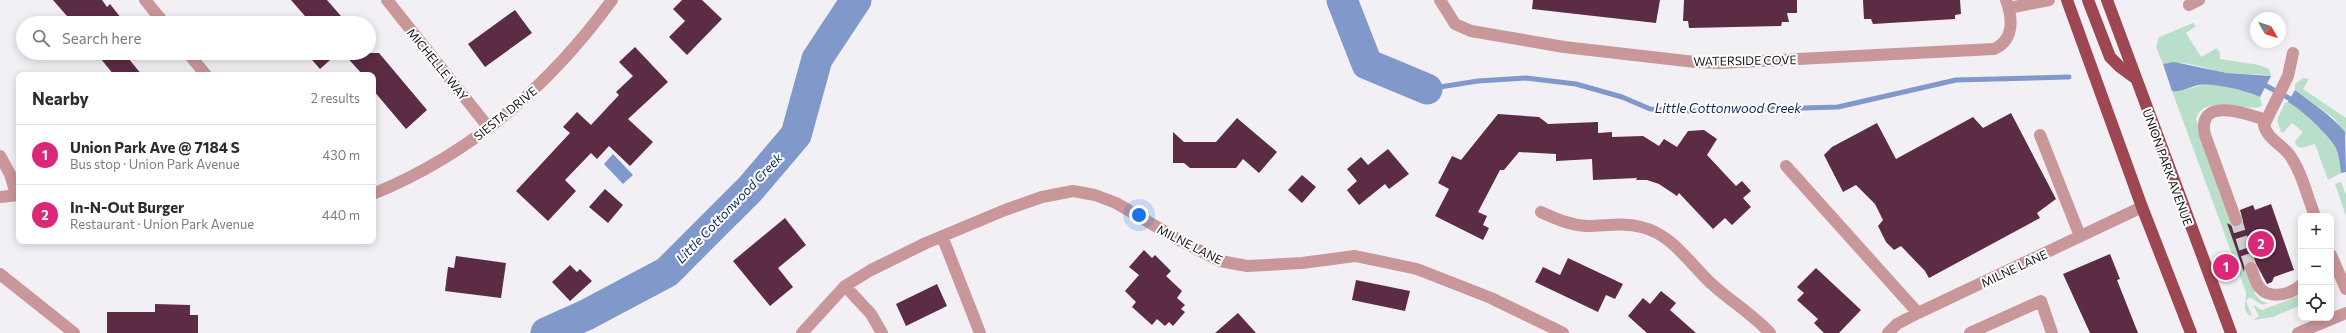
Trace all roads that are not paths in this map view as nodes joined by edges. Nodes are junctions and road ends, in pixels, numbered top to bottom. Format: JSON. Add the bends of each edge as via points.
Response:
{"nodes":[{"id":1,"x":145,"y":0,"type":"edge"},
{"id":2,"x":387,"y":0,"type":"edge"},
{"id":3,"x":612,"y":0,"type":"edge"},
{"id":4,"x":1440,"y":0,"type":"edge"},
{"id":5,"x":2049,"y":0,"type":"edge"},
{"id":6,"x":2067,"y":0,"type":"edge"},
{"id":7,"x":2088,"y":0,"type":"edge"},
{"id":8,"x":2107,"y":0,"type":"edge"},
{"id":9,"x":2008,"y":4,"type":"edge"},
{"id":10,"x":158,"y":16,"type":"edge"},
{"id":11,"x":2293,"y":53,"type":"dead end"},
{"id":12,"x":194,"y":60,"type":"edge"},
{"id":13,"x":204,"y":72,"type":"edge"},
{"id":14,"x":2135,"y":78,"type":"junction"},
{"id":15,"x":2269,"y":115,"type":"junction"},
{"id":16,"x":490,"y":128,"type":"junction"},
{"id":17,"x":2040,"y":135,"type":"dead end"},
{"id":18,"x":0,"y":156,"type":"edge"},
{"id":19,"x":1786,"y":166,"type":"dead end"},
{"id":20,"x":16,"y":192,"type":"edge"},
{"id":21,"x":376,"y":193,"type":"edge"},
{"id":22,"x":16,"y":195,"type":"edge"},
{"id":23,"x":0,"y":197,"type":"edge"},
{"id":24,"x":2142,"y":207,"type":"junction"},
{"id":25,"x":1541,"y":212,"type":"dead end"},
{"id":26,"x":2314,"y":213,"type":"edge"},
{"id":27,"x":2236,"y":220,"type":"tunnel mouth"},
{"id":28,"x":942,"y":236,"type":"junction"},
{"id":29,"x":2080,"y":236,"type":"junction"},
{"id":30,"x":2334,"y":262,"type":"edge"},
{"id":31,"x":2251,"y":268,"type":"tunnel mouth"},
{"id":32,"x":0,"y":274,"type":"edge"},
{"id":33,"x":845,"y":286,"type":"junction"},
{"id":34,"x":2298,"y":286,"type":"edge"},
{"id":35,"x":2346,"y":288,"type":"edge"},
{"id":36,"x":2346,"y":312,"type":"edge"},
{"id":37,"x":1918,"y":313,"type":"junction"},
{"id":38,"x":74,"y":333,"type":"edge"},
{"id":39,"x":802,"y":333,"type":"edge"},
{"id":40,"x":882,"y":333,"type":"edge"},
{"id":41,"x":980,"y":333,"type":"edge"},
{"id":42,"x":1562,"y":333,"type":"edge"},
{"id":43,"x":1770,"y":333,"type":"edge"},
{"id":44,"x":1888,"y":333,"type":"edge"},
{"id":45,"x":1970,"y":333,"type":"edge"},
{"id":46,"x":2052,"y":333,"type":"edge"},
{"id":47,"x":2191,"y":333,"type":"edge"},
{"id":48,"x":2231,"y":333,"type":"edge"},
{"id":49,"x":2298,"y":333,"type":"edge"}],
"edges":[{"from":1,"to":10,"type":"street"},
{"from":2,"to":16,"type":"street","name":"MICHELLE WAY"},
{"from":3,"to":16,"type":"street","name":"SIESTA DRIVE","via":[[564,61]]},
{"from":4,"to":9,"type":"street","name":"WATERSIDE COVE","via":[[1455,24],[1471,31],[1564,47],[1721,63],[1994,49],[2008,38],[2011,29]]},
{"from":5,"to":9,"type":"street","name":"WATERSIDE COVE"},
{"from":6,"to":24,"type":"main road"},
{"from":7,"to":14,"type":"main road","via":[[2110,57]]},
{"from":8,"to":14,"type":"main road","name":"UNION PARK AVENUE"},
{"from":11,"to":15,"type":"street","via":[[2288,76]]},
{"from":12,"to":13,"type":"street"},
{"from":14,"to":48,"type":"main road","name":"UNION PARK AVENUE"},
{"from":15,"to":26,"type":"street","via":[[2264,124],[2268,135],[2294,162]]},
{"from":15,"to":27,"type":"street","via":[[2221,110],[2209,115],[2204,123],[2205,135]]},
{"from":16,"to":21,"type":"street","name":"SIESTA DRIVE","via":[[448,157],[405,181]]},
{"from":17,"to":29,"type":"street"},
{"from":18,"to":20,"type":"street"},
{"from":19,"to":37,"type":"street"},
{"from":22,"to":23,"type":"street"},
{"from":24,"to":29,"type":"street","name":"MILNE LANE"},
{"from":24,"to":47,"type":"main road"},
{"from":25,"to":43,"type":"street","via":[[1565,223],[1587,226],[1622,224],[1643,227],[1660,234],[1713,285]]},
{"from":28,"to":33,"type":"street","name":"MILNE LANE","via":[[871,270]]},
{"from":28,"to":41,"type":"street"},
{"from":28,"to":42,"type":"street","name":"MILNE LANE","via":[[1042,197],[1073,191],[1095,195],[1116,203],[1220,261],[1246,266],[1362,257],[1417,269],[1491,298]]},
{"from":29,"to":37,"type":"street","name":"MILNE LANE"},
{"from":30,"to":35,"type":"street"},
{"from":31,"to":34,"type":"street","via":[[2257,285],[2266,293],[2279,295]]},
{"from":32,"to":38,"type":"street"},
{"from":33,"to":39,"type":"street","name":"MILNE LANE"},
{"from":33,"to":40,"type":"street","via":[[871,314]]},
{"from":36,"to":49,"type":"street"},
{"from":37,"to":44,"type":"street","name":"MILNE LANE","via":[[1897,324]]},
{"from":45,"to":46,"type":"street","via":[[2041,300]]}]}
